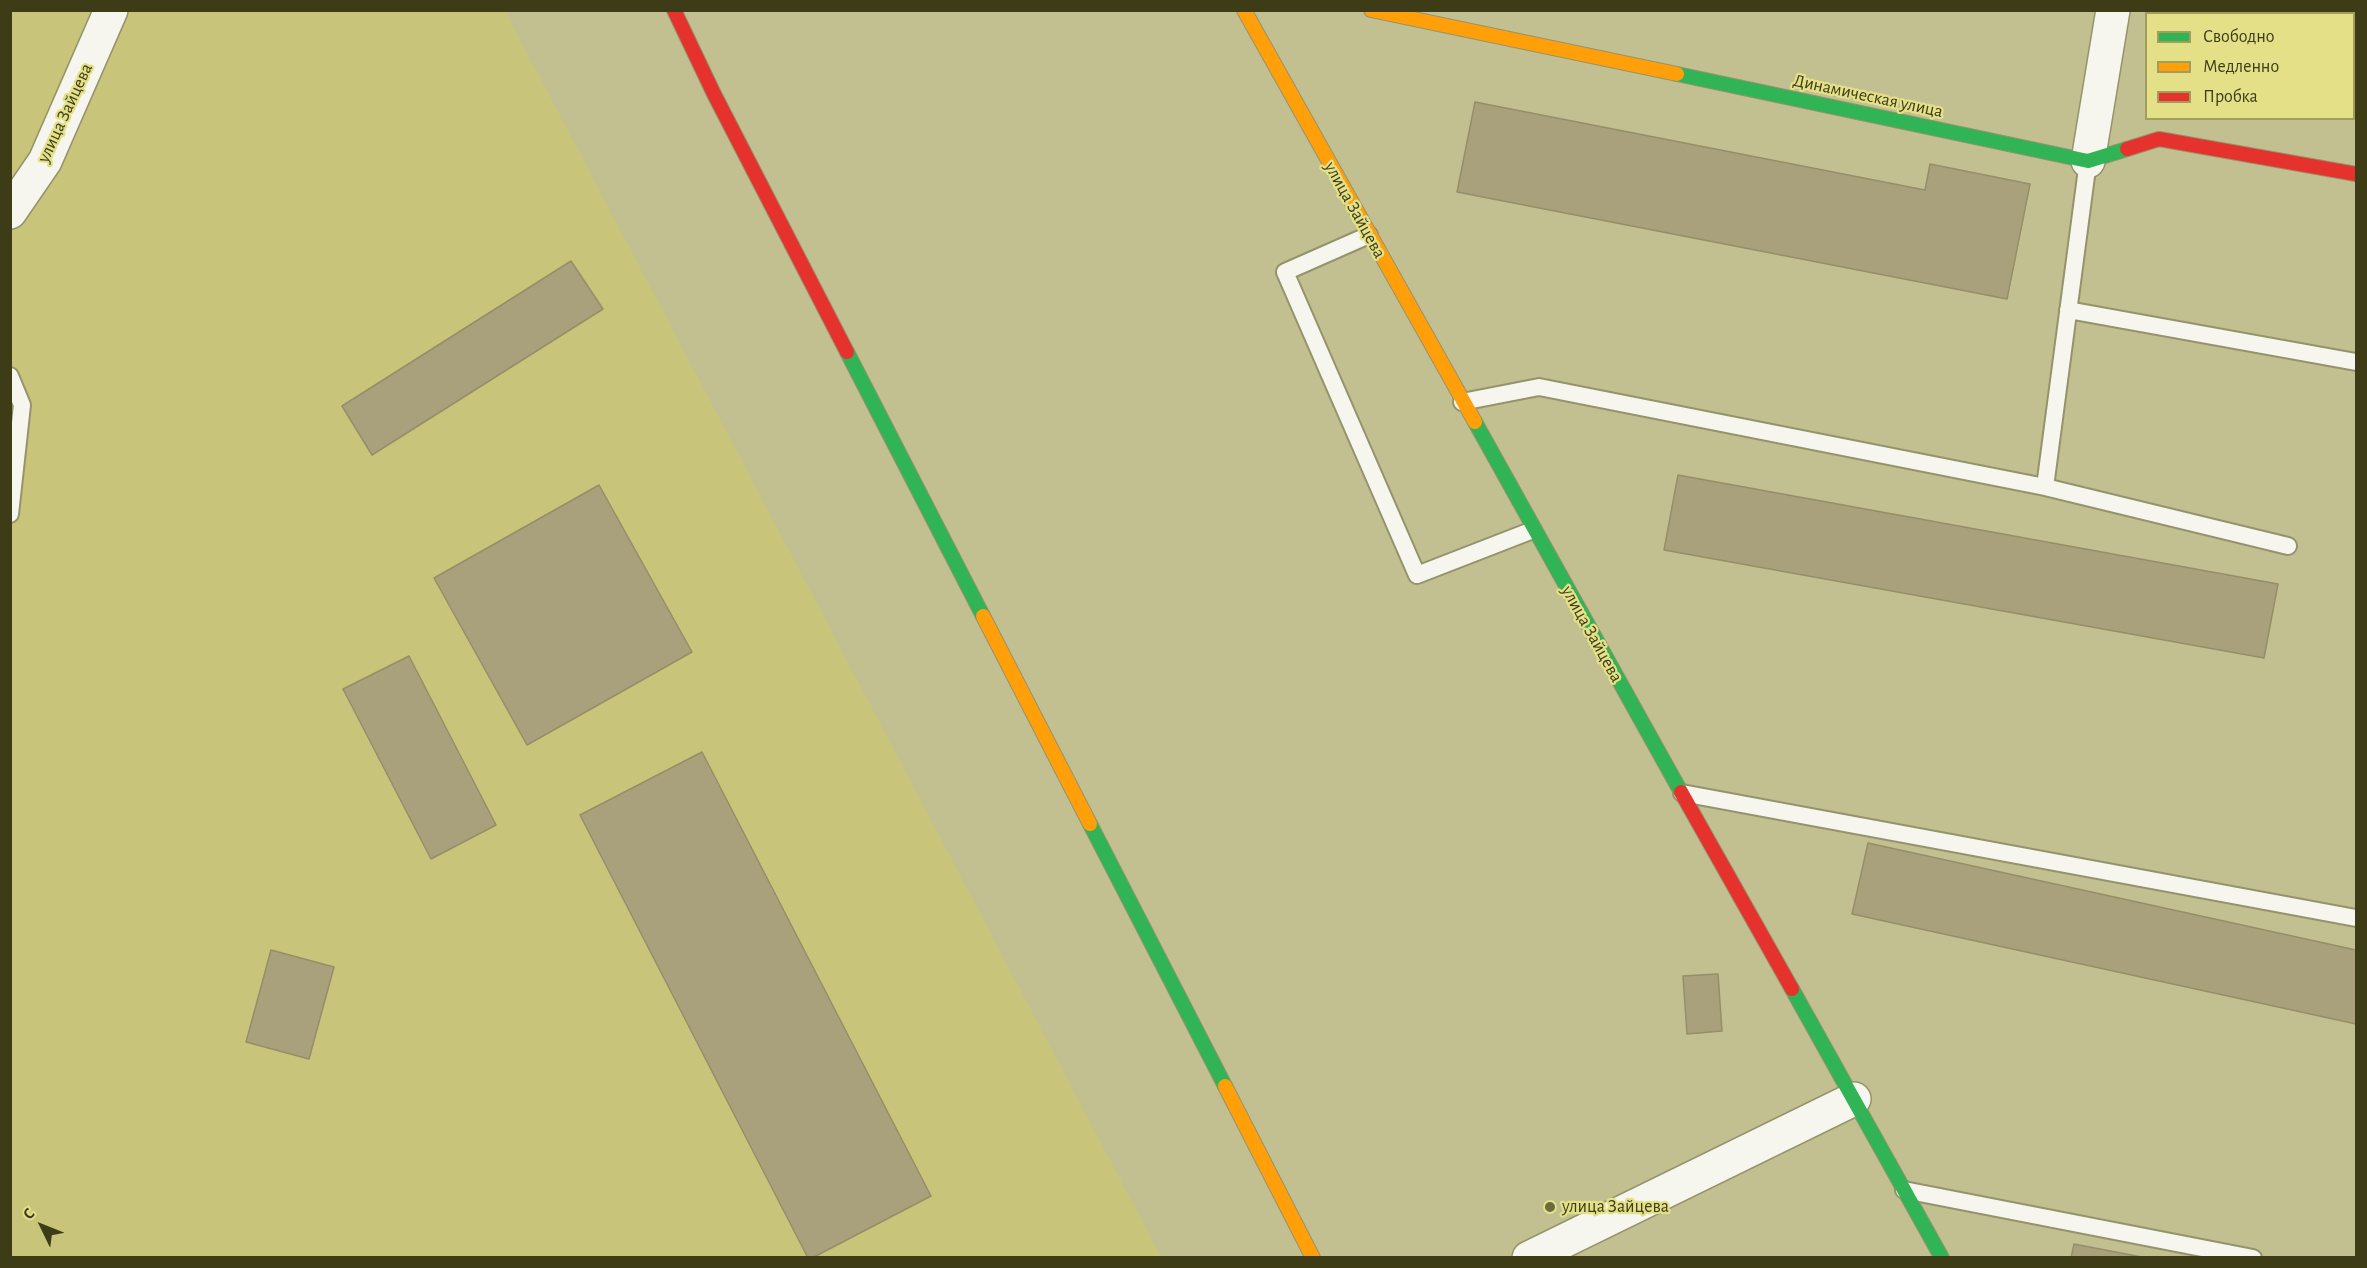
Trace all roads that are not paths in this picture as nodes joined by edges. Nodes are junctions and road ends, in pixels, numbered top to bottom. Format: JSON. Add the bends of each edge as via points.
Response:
{"nodes":[{"id":1,"x":111,"y":10,"type":"edge"},
{"id":2,"x":674,"y":10,"type":"edge"},
{"id":3,"x":1244,"y":10,"type":"edge"},
{"id":4,"x":1371,"y":10,"type":"edge"},
{"id":5,"x":2113,"y":10,"type":"edge"},
{"id":6,"x":2088,"y":161,"type":"junction"},
{"id":7,"x":2356,"y":174,"type":"edge"},
{"id":8,"x":10,"y":212,"type":"edge"},
{"id":9,"x":1369,"y":235,"type":"junction"},
{"id":10,"x":2068,"y":310,"type":"junction"},
{"id":11,"x":2356,"y":362,"type":"edge"},
{"id":12,"x":10,"y":376,"type":"edge"},
{"id":13,"x":1462,"y":402,"type":"junction"},
{"id":14,"x":2045,"y":487,"type":"junction"},
{"id":15,"x":10,"y":514,"type":"edge"},
{"id":16,"x":1533,"y":530,"type":"junction"},
{"id":17,"x":2288,"y":546,"type":"dead end"},
{"id":18,"x":1681,"y":793,"type":"junction"},
{"id":19,"x":2356,"y":918,"type":"edge"},
{"id":20,"x":1854,"y":1099,"type":"junction"},
{"id":21,"x":1903,"y":1190,"type":"junction"},
{"id":22,"x":1313,"y":1257,"type":"edge"},
{"id":23,"x":1529,"y":1257,"type":"edge"},
{"id":24,"x":1942,"y":1257,"type":"edge"},
{"id":25,"x":2253,"y":1257,"type":"edge"}],
"edges":[{"from":1,"to":8,"type":"street","name":"улица Зайцева","via":[[45,161]]},
{"from":2,"to":22,"type":"street"},
{"from":3,"to":9,"type":"street","name":"улица Зайцева"},
{"from":4,"to":6,"type":"street","name":"Динамическая улица"},
{"from":5,"to":6,"type":"street"},
{"from":6,"to":7,"type":"street","name":"Динамическая улица","via":[[2159,140]]},
{"from":6,"to":10,"type":"lane"},
{"from":9,"to":13,"type":"street","name":"улица Зайцева"},
{"from":9,"to":16,"type":"lane","via":[[1285,272],[1417,574]]},
{"from":10,"to":11,"type":"lane"},
{"from":10,"to":14,"type":"lane"},
{"from":12,"to":15,"type":"lane","via":[[21,405]]},
{"from":13,"to":14,"type":"lane","via":[[1539,387]]},
{"from":13,"to":16,"type":"street","name":"улица Зайцева"},
{"from":14,"to":17,"type":"lane"},
{"from":16,"to":18,"type":"street","name":"улица Зайцева"},
{"from":18,"to":19,"type":"lane"},
{"from":18,"to":20,"type":"street","name":"улица Зайцева"},
{"from":20,"to":21,"type":"street","name":"улица Зайцева"},
{"from":20,"to":23,"type":"street"},
{"from":21,"to":24,"type":"street","name":"улица Зайцева"},
{"from":21,"to":25,"type":"lane"}]}
